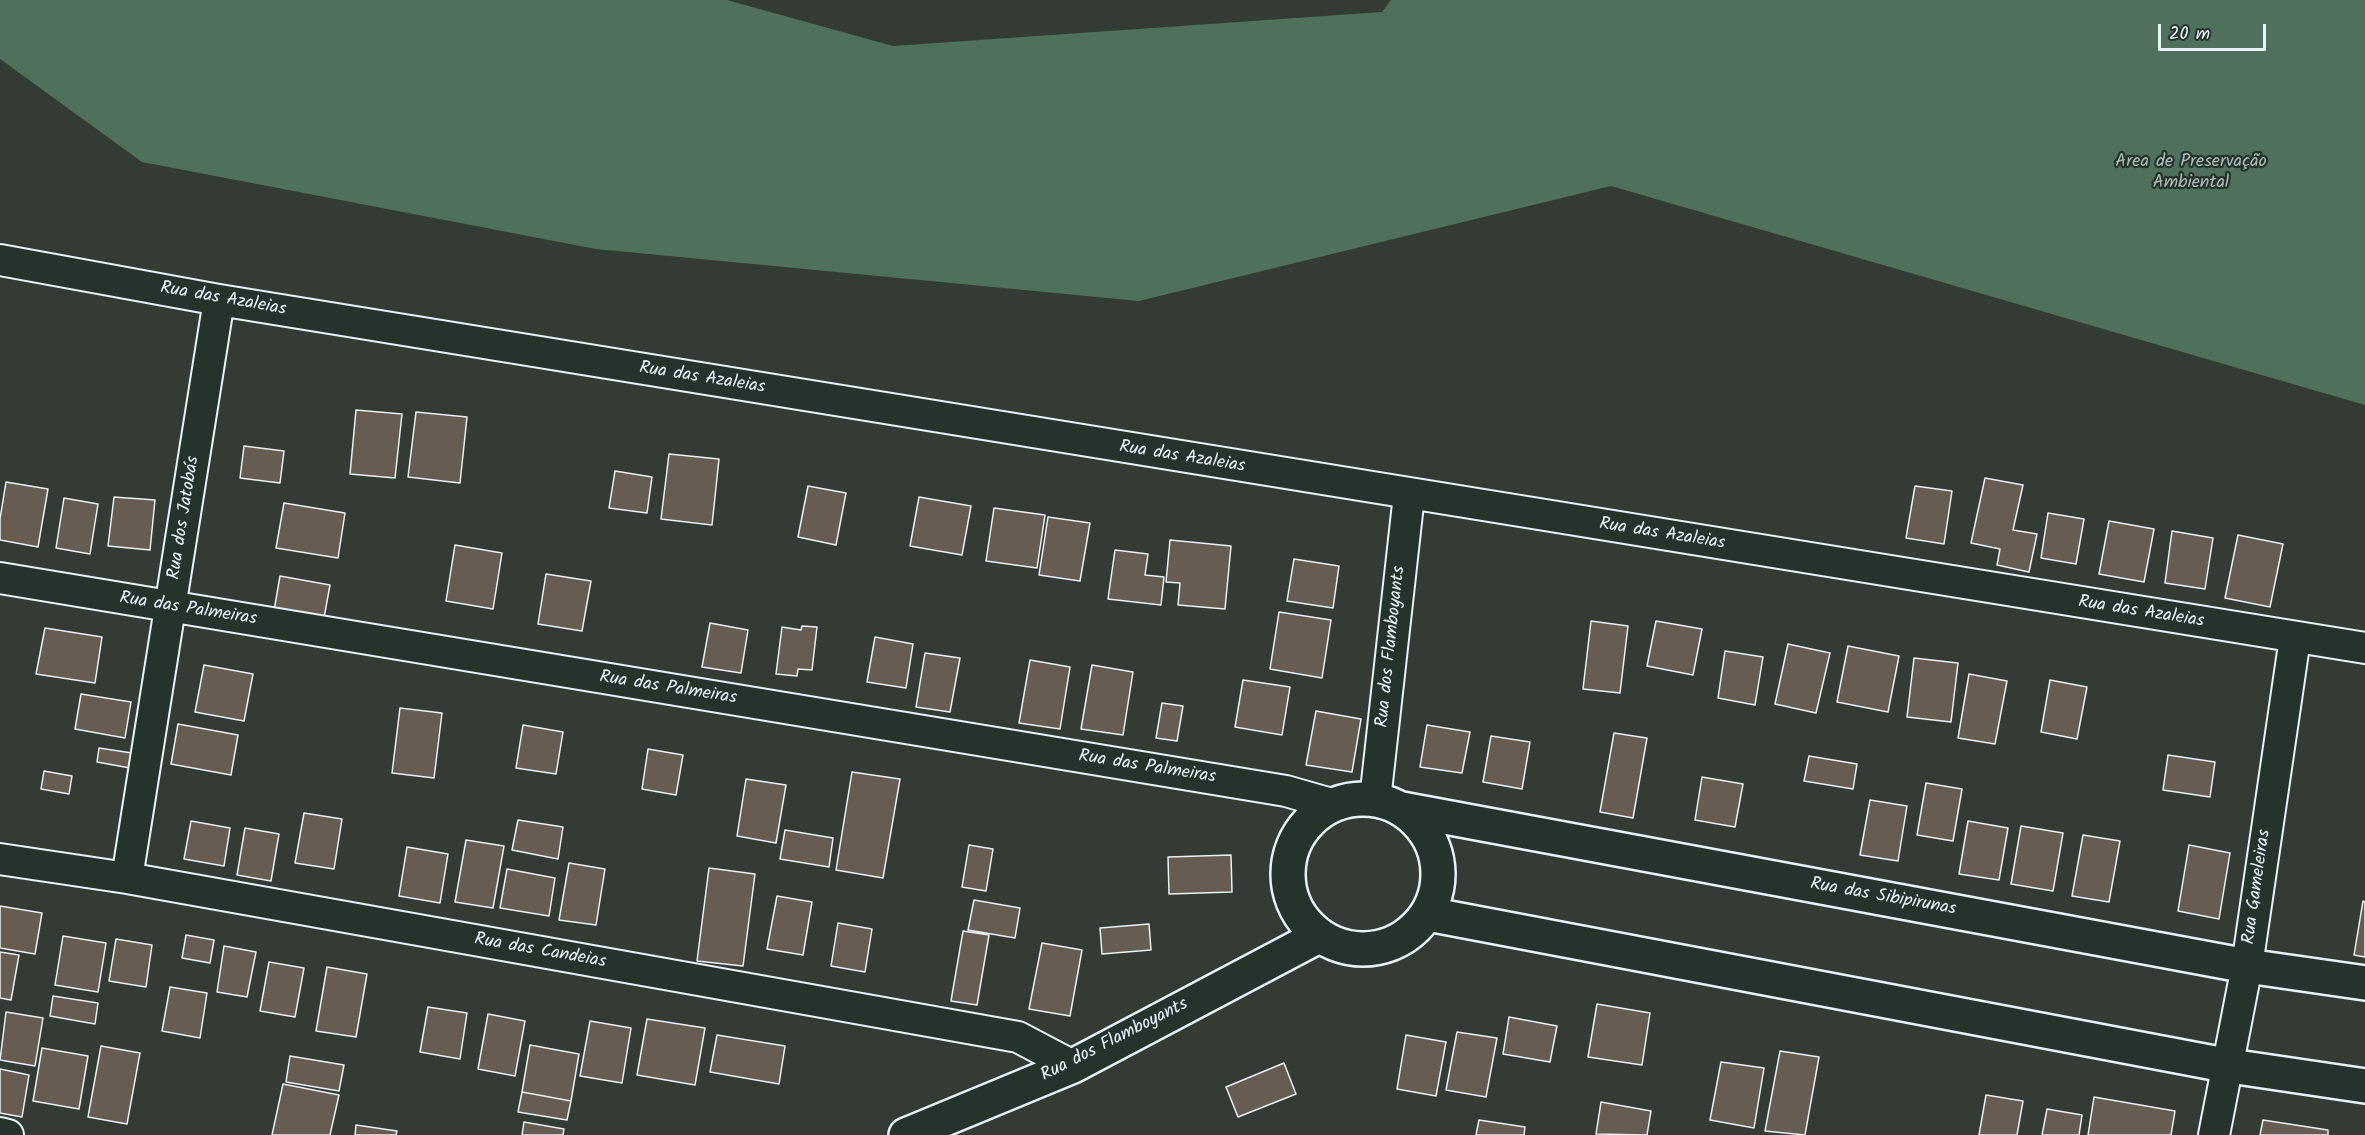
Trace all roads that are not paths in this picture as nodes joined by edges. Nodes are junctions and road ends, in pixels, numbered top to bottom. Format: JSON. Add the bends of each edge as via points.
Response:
{"nodes":[{"id":1,"x":0,"y":260,"type":"edge"},
{"id":2,"x":219,"y":300,"type":"junction"},
{"id":3,"x":1409,"y":495,"type":"junction"},
{"id":4,"x":0,"y":578,"type":"edge"},
{"id":5,"x":171,"y":607,"type":"junction"},
{"id":6,"x":2295,"y":638,"type":"junction"},
{"id":7,"x":2365,"y":648,"type":"edge"},
{"id":8,"x":1335,"y":805,"type":"junction"},
{"id":9,"x":1388,"y":805,"type":"junction"},
{"id":10,"x":0,"y":859,"type":"edge"},
{"id":11,"x":127,"y":878,"type":"junction"},
{"id":12,"x":1428,"y":914,"type":"junction"},
{"id":13,"x":1319,"y":936,"type":"junction"},
{"id":14,"x":2247,"y":966,"type":"junction"},
{"id":15,"x":2365,"y":983,"type":"edge"},
{"id":16,"x":1073,"y":1066,"type":"junction"},
{"id":17,"x":2230,"y":1066,"type":"junction"},
{"id":18,"x":2365,"y":1086,"type":"edge"},
{"id":19,"x":928,"y":1132,"type":"edge"},
{"id":20,"x":0,"y":1133,"type":"edge"},
{"id":21,"x":8,"y":1135,"type":"edge"},
{"id":22,"x":2214,"y":1135,"type":"edge"}],
"edges":[{"from":1,"to":2,"type":"street","name":"Rua das Azaleias"},
{"from":2,"to":3,"type":"street","name":"Rua das Azaleias"},
{"from":2,"to":5,"type":"street","name":"Rua dos Jatobás"},
{"from":3,"to":6,"type":"street","name":"Rua das Azaleias"},
{"from":3,"to":9,"type":"street","name":"Rua dos Flamboyants"},
{"from":4,"to":5,"type":"street","name":"Rua das Palmeiras"},
{"from":5,"to":8,"type":"street","name":"Rua das Palmeiras","via":[[1286,791]]},
{"from":5,"to":11,"type":"street","name":"Rua dos Jatobás"},
{"from":6,"to":7,"type":"street","name":"Rua das Azaleias"},
{"from":6,"to":14,"type":"street","name":"Rua Gameleiras"},
{"from":8,"to":9,"type":"street","via":[[1354,800]]},
{"from":8,"to":13,"type":"street","via":[[1315,816],[1290,855],[1292,899],[1303,920]]},
{"from":9,"to":12,"type":"street","via":[[1420,825],[1433,845],[1438,868],[1437,892]]},
{"from":9,"to":14,"type":"street","name":"Rua das Sibipirunas"},
{"from":10,"to":11,"type":"street","name":"Rua das Candeias"},
{"from":11,"to":16,"type":"street","name":"Rua das Candeias","via":[[1018,1037]]},
{"from":12,"to":13,"type":"street","via":[[1411,933],[1389,945],[1341,947]]},
{"from":12,"to":17,"type":"street"},
{"from":13,"to":16,"type":"street","name":"Rua dos Flamboyants"},
{"from":14,"to":15,"type":"street","name":"Rua das Sibipirunas"},
{"from":14,"to":17,"type":"street","name":"Rua Gameleiras"},
{"from":16,"to":19,"type":"street","name":"Rua dos Flamboyants"},
{"from":17,"to":18,"type":"street"},
{"from":17,"to":22,"type":"street","name":"Rua Gameleiras"},
{"from":20,"to":21,"type":"street"}]}
